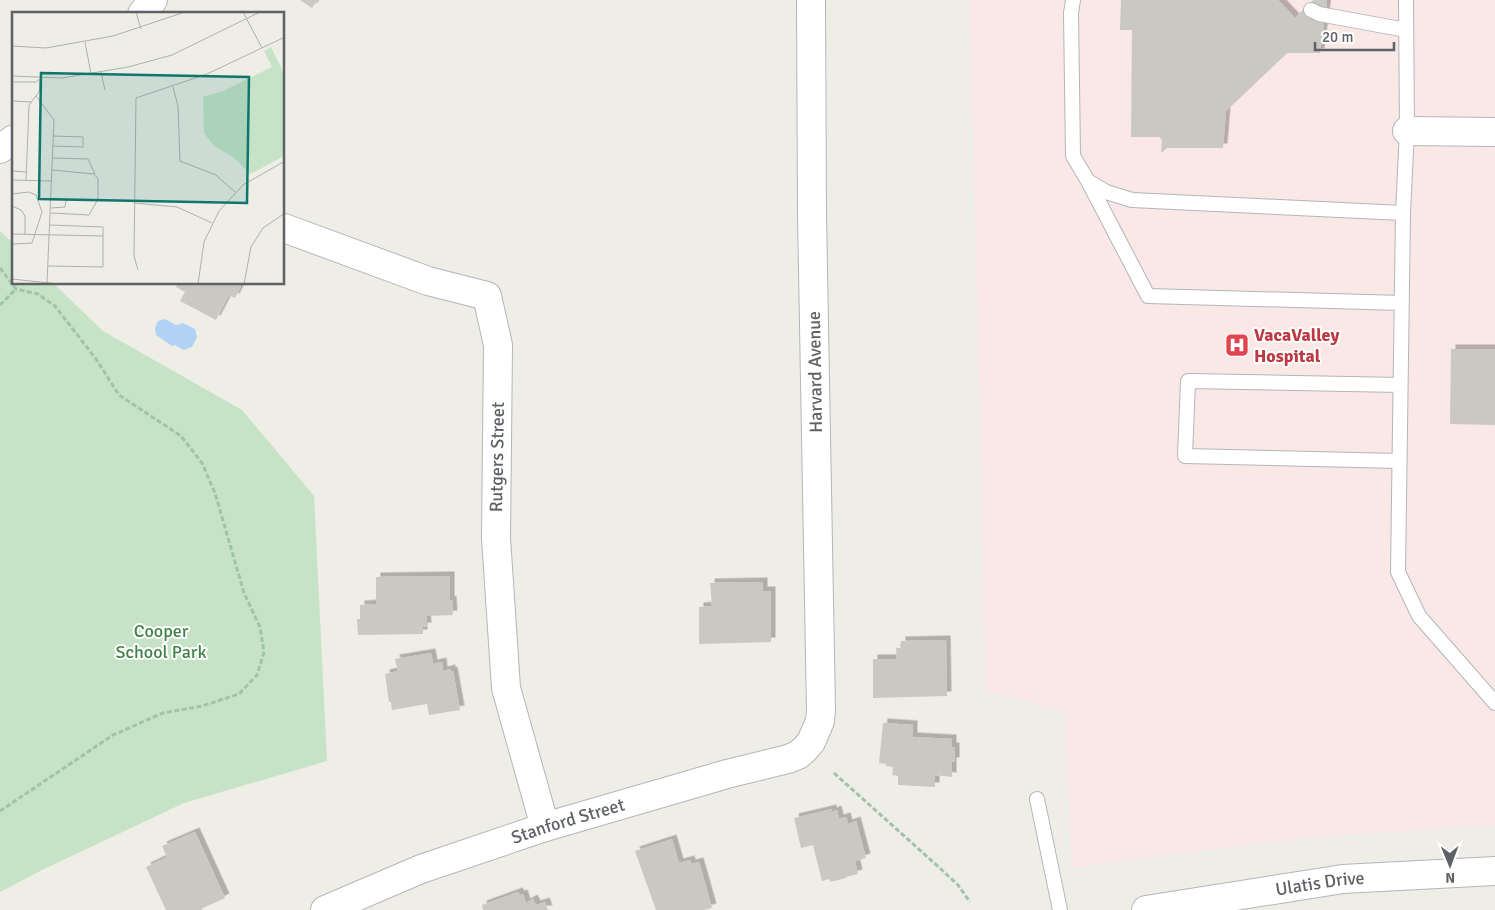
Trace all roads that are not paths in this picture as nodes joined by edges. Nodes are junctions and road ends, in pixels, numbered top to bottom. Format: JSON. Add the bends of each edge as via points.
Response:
{"nodes":[{"id":1,"x":153,"y":0,"type":"edge"},
{"id":2,"x":811,"y":0,"type":"edge"},
{"id":3,"x":1073,"y":0,"type":"edge"},
{"id":4,"x":1406,"y":0,"type":"edge"},
{"id":5,"x":1311,"y":10,"type":"dead end"},
{"id":6,"x":144,"y":12,"type":"edge"},
{"id":7,"x":1406,"y":30,"type":"junction"},
{"id":8,"x":1407,"y":130,"type":"junction"},
{"id":9,"x":1495,"y":132,"type":"edge"},
{"id":10,"x":12,"y":140,"type":"edge"},
{"id":11,"x":0,"y":149,"type":"edge"},
{"id":12,"x":1088,"y":181,"type":"junction"},
{"id":13,"x":1403,"y":213,"type":"junction"},
{"id":14,"x":285,"y":228,"type":"edge"},
{"id":15,"x":1402,"y":303,"type":"junction"},
{"id":16,"x":1400,"y":385,"type":"junction"},
{"id":17,"x":1399,"y":462,"type":"junction"},
{"id":18,"x":1495,"y":703,"type":"edge"},
{"id":19,"x":811,"y":742,"type":"joint"},
{"id":20,"x":1037,"y":799,"type":"dead end"},
{"id":21,"x":545,"y":827,"type":"junction"},
{"id":22,"x":1495,"y":871,"type":"edge"},
{"id":23,"x":326,"y":910,"type":"edge"},
{"id":24,"x":1060,"y":910,"type":"edge"},
{"id":25,"x":1146,"y":910,"type":"edge"}],
"edges":[{"from":1,"to":6,"type":"street"},
{"from":2,"to":19,"type":"street","name":"Harvard Avenue","via":[[821,710]]},
{"from":3,"to":12,"type":"lane","via":[[1073,156]]},
{"from":4,"to":7,"type":"lane"},
{"from":5,"to":7,"type":"lane"},
{"from":7,"to":8,"type":"lane"},
{"from":8,"to":9,"type":"street"},
{"from":8,"to":13,"type":"lane"},
{"from":10,"to":11,"type":"street"},
{"from":12,"to":13,"type":"lane","via":[[1106,192],[1132,200]]},
{"from":12,"to":15,"type":"lane","via":[[1148,296]]},
{"from":13,"to":15,"type":"lane"},
{"from":14,"to":21,"type":"street","name":"Rutgers Street","via":[[428,281],[487,296],[498,345],[496,538],[506,688]]},
{"from":15,"to":16,"type":"lane"},
{"from":16,"to":17,"type":"lane"},
{"from":16,"to":17,"type":"lane","via":[[1188,382],[1185,456]]},
{"from":17,"to":18,"type":"lane","via":[[1398,572],[1419,616]]},
{"from":19,"to":21,"type":"street","name":"Stanford Street","via":[[806,750],[788,759]]},
{"from":20,"to":24,"type":"lane"},
{"from":21,"to":23,"type":"street","name":"Stanford Street","via":[[421,870]]},
{"from":22,"to":25,"type":"street","name":"Ulatis Drive","via":[[1343,879]]}]}
